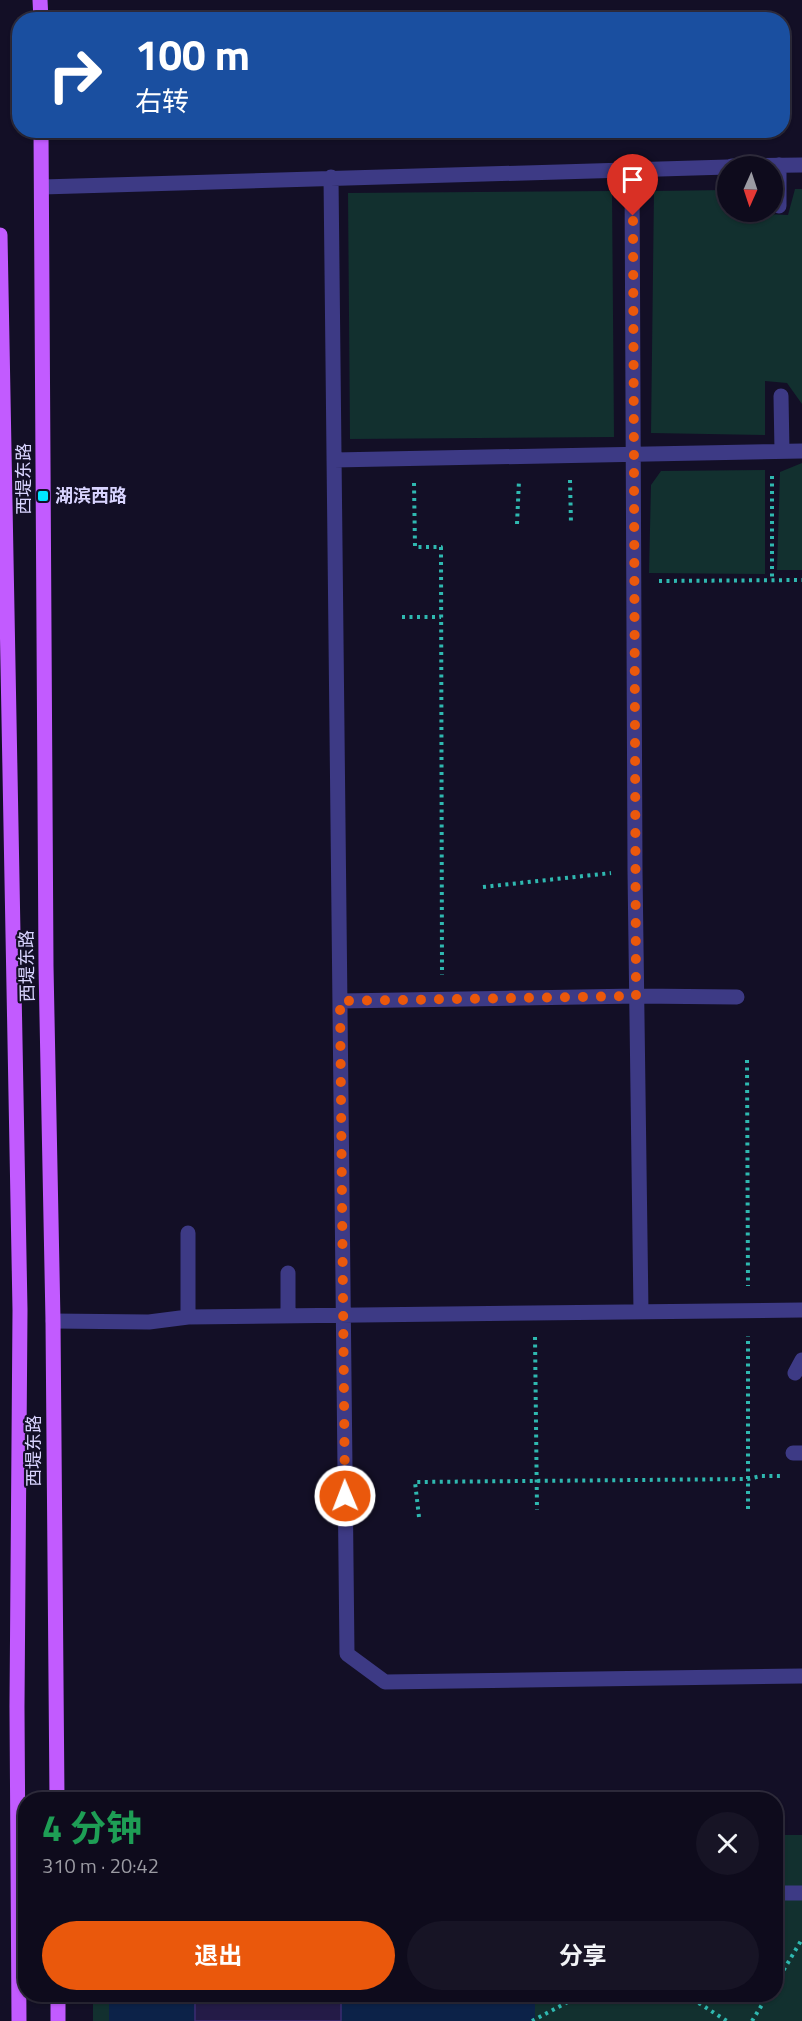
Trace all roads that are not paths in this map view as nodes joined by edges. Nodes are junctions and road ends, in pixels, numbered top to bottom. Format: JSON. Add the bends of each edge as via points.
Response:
{"nodes":[{"id":1,"x":41,"y":138,"type":"edge"},
{"id":2,"x":783,"y":165,"type":"edge"},
{"id":3,"x":802,"y":165,"type":"edge"},
{"id":4,"x":717,"y":167,"type":"edge"},
{"id":5,"x":632,"y":169,"type":"junction"},
{"id":6,"x":331,"y":177,"type":"junction"},
{"id":7,"x":42,"y":187,"type":"junction"},
{"id":8,"x":0,"y":235,"type":"edge"},
{"id":9,"x":781,"y":396,"type":"dead end"},
{"id":10,"x":802,"y":451,"type":"edge"},
{"id":11,"x":777,"y":452,"type":"junction"},
{"id":12,"x":633,"y":454,"type":"junction"},
{"id":13,"x":334,"y":460,"type":"junction"},
{"id":14,"x":636,"y":996,"type":"junction"},
{"id":15,"x":737,"y":997,"type":"dead end"},
{"id":16,"x":340,"y":1001,"type":"junction"},
{"id":17,"x":188,"y":1233,"type":"dead end"},
{"id":18,"x":288,"y":1274,"type":"dead end"},
{"id":19,"x":802,"y":1311,"type":"edge"},
{"id":20,"x":640,"y":1312,"type":"junction"},
{"id":21,"x":288,"y":1316,"type":"junction"},
{"id":22,"x":343,"y":1316,"type":"junction"},
{"id":23,"x":188,"y":1317,"type":"junction"},
{"id":24,"x":53,"y":1321,"type":"junction"},
{"id":25,"x":802,"y":1676,"type":"edge"},
{"id":26,"x":57,"y":1792,"type":"edge"},
{"id":27,"x":18,"y":1864,"type":"edge"},
{"id":28,"x":783,"y":1893,"type":"edge"},
{"id":29,"x":802,"y":1893,"type":"edge"},
{"id":30,"x":19,"y":2002,"type":"edge"},
{"id":31,"x":58,"y":2002,"type":"edge"},
{"id":32,"x":19,"y":2021,"type":"edge"},
{"id":33,"x":58,"y":2021,"type":"edge"}],
"edges":[{"from":1,"to":7,"type":"main road","name":"西堤东路"},
{"from":2,"to":3,"type":"street"},
{"from":4,"to":5,"type":"street"},
{"from":5,"to":6,"type":"street"},
{"from":5,"to":12,"type":"street"},
{"from":6,"to":7,"type":"street"},
{"from":6,"to":13,"type":"street"},
{"from":7,"to":24,"type":"main road","name":"西堤东路","via":[[46,966]]},
{"from":8,"to":27,"type":"main road","via":[[20,1310]]},
{"from":9,"to":11,"type":"street"},
{"from":10,"to":11,"type":"street"},
{"from":11,"to":12,"type":"street"},
{"from":12,"to":13,"type":"street"},
{"from":12,"to":14,"type":"street"},
{"from":13,"to":16,"type":"street"},
{"from":14,"to":15,"type":"street"},
{"from":14,"to":16,"type":"street"},
{"from":14,"to":20,"type":"street"},
{"from":16,"to":22,"type":"street"},
{"from":17,"to":23,"type":"street"},
{"from":18,"to":21,"type":"street"},
{"from":19,"to":20,"type":"street"},
{"from":20,"to":22,"type":"street"},
{"from":21,"to":22,"type":"street"},
{"from":21,"to":23,"type":"street"},
{"from":22,"to":25,"type":"street","via":[[347,1654],[385,1682]]},
{"from":23,"to":24,"type":"street","via":[[149,1322]]},
{"from":24,"to":26,"type":"main road","name":"西堤东路"},
{"from":28,"to":29,"type":"street"},
{"from":30,"to":32,"type":"main road"},
{"from":31,"to":33,"type":"main road"}]}
